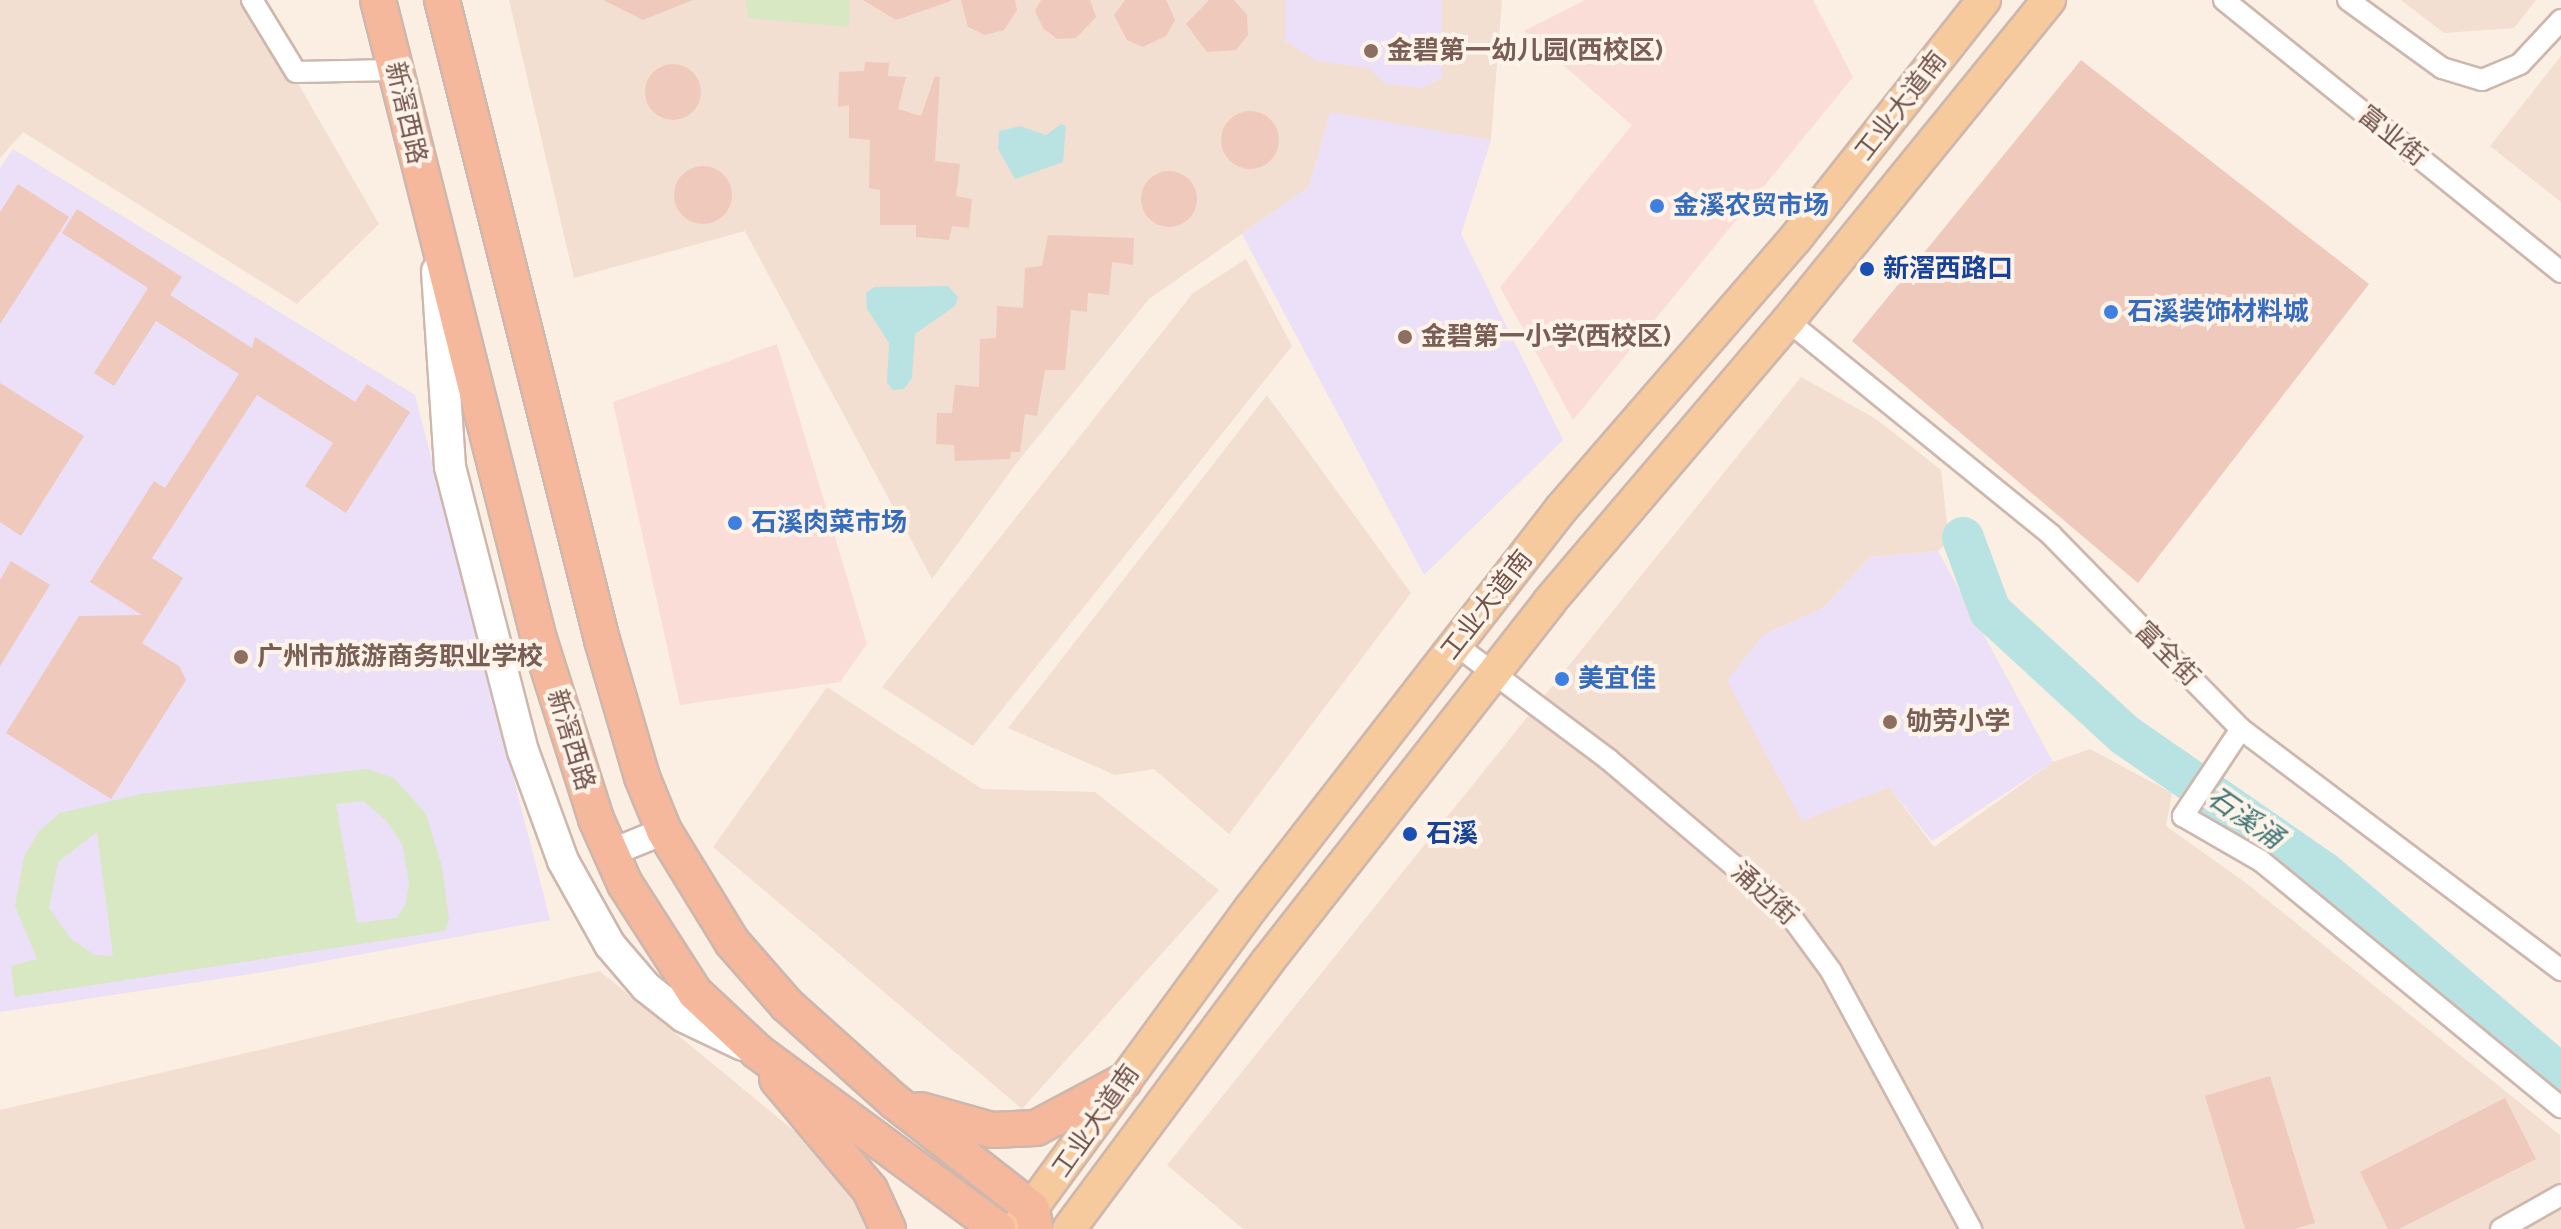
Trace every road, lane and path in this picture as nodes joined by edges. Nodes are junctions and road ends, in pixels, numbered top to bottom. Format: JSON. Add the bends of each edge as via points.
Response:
{"nodes":[{"id":1,"x":252,"y":0,"type":"edge"},
{"id":2,"x":378,"y":0,"type":"edge"},
{"id":3,"x":442,"y":0,"type":"edge"},
{"id":4,"x":1984,"y":0,"type":"edge"},
{"id":5,"x":2049,"y":0,"type":"edge"},
{"id":6,"x":2224,"y":0,"type":"edge"},
{"id":7,"x":2348,"y":0,"type":"edge"},
{"id":8,"x":2561,"y":20,"type":"edge"},
{"id":9,"x":395,"y":70,"type":"junction"},
{"id":10,"x":436,"y":241,"type":"junction"},
{"id":11,"x":2561,"y":272,"type":"edge"},
{"id":12,"x":1788,"y":321,"type":"junction"},
{"id":13,"x":1456,"y":645,"type":"junction"},
{"id":14,"x":1492,"y":673,"type":"junction"},
{"id":15,"x":2241,"y":729,"type":"junction"},
{"id":16,"x":664,"y":831,"type":"junction"},
{"id":17,"x":610,"y":853,"type":"junction"},
{"id":18,"x":2561,"y":970,"type":"edge"},
{"id":19,"x":758,"y":1052,"type":"junction"},
{"id":20,"x":1124,"y":1081,"type":"junction"},
{"id":21,"x":894,"y":1101,"type":"junction"},
{"id":22,"x":2561,"y":1107,"type":"edge"},
{"id":23,"x":2561,"y":1195,"type":"edge"},
{"id":24,"x":1028,"y":1222,"type":"edge"},
{"id":25,"x":888,"y":1229,"type":"edge"},
{"id":26,"x":998,"y":1229,"type":"edge"},
{"id":27,"x":1069,"y":1229,"type":"edge"},
{"id":28,"x":1971,"y":1229,"type":"edge"},
{"id":29,"x":2501,"y":1229,"type":"edge"}],
"edges":[{"from":1,"to":9,"type":"street","via":[[296,72]]},
{"from":2,"to":9,"type":"highway","name":"新滘西路"},
{"from":3,"to":16,"type":"highway","via":[[602,640],[642,777]]},
{"from":4,"to":13,"type":"main road","name":"工业大道南","via":[[1795,239],[1561,509]]},
{"from":5,"to":12,"type":"main road"},
{"from":6,"to":11,"type":"street","name":"富业街"},
{"from":7,"to":8,"type":"street","via":[[2442,68],[2482,80],[2520,64]]},
{"from":9,"to":10,"type":"highway","name":"新滘西路"},
{"from":10,"to":17,"type":"highway","name":"新滘西路","via":[[539,639]]},
{"from":10,"to":19,"type":"main road","via":[[450,467],[523,751],[563,861],[610,945],[646,987],[684,1017]]},
{"from":12,"to":14,"type":"main road"},
{"from":12,"to":15,"type":"street","name":"富全街","via":[[2051,535]]},
{"from":13,"to":14,"type":"street","name":"涌边街"},
{"from":13,"to":20,"type":"main road","name":"工业大道南"},
{"from":14,"to":27,"type":"main road"},
{"from":14,"to":28,"type":"street","name":"涌边街","via":[[1618,768],[1787,911],[1808,935]]},
{"from":15,"to":18,"type":"street","name":"富全街"},
{"from":15,"to":22,"type":"street","via":[[2183,816],[2261,861]]},
{"from":16,"to":17,"type":"street"},
{"from":16,"to":21,"type":"highway","via":[[732,942],[787,1005]]},
{"from":17,"to":19,"type":"highway","name":"新滘西路","via":[[666,953],[695,993]]},
{"from":19,"to":25,"type":"highway","via":[[813,1127],[870,1190]]},
{"from":19,"to":26,"type":"highway","name":"新滘西路"},
{"from":20,"to":21,"type":"highway","via":[[1063,1118],[1019,1130],[966,1125]]},
{"from":20,"to":24,"type":"main road","name":"工业大道南"},
{"from":21,"to":24,"type":"highway"},
{"from":23,"to":29,"type":"street"}]}
